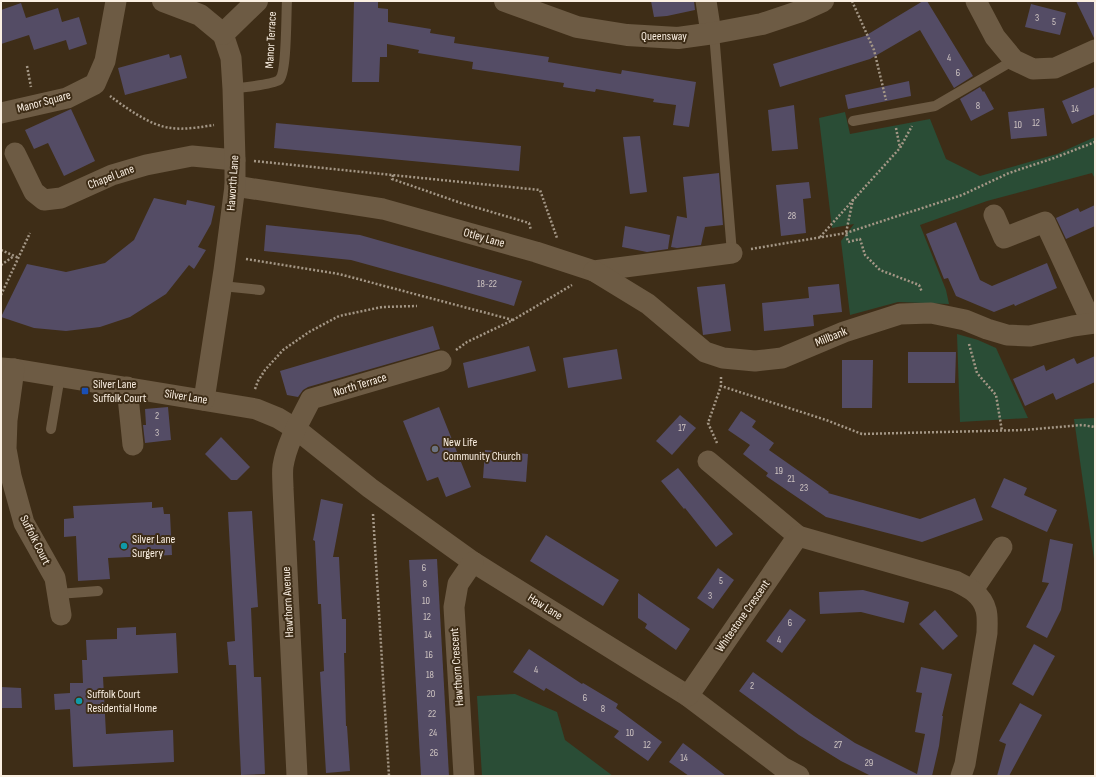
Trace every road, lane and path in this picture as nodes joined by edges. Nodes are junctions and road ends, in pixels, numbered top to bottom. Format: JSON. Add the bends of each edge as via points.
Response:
{"nodes":[{"id":1,"x":116,"y":1,"type":"edge"},
{"id":2,"x":163,"y":1,"type":"edge"},
{"id":3,"x":257,"y":1,"type":"edge"},
{"id":4,"x":286,"y":1,"type":"edge"},
{"id":5,"x":505,"y":1,"type":"edge"},
{"id":6,"x":706,"y":1,"type":"edge"},
{"id":7,"x":823,"y":1,"type":"edge"},
{"id":8,"x":852,"y":1,"type":"edge"},
{"id":9,"x":976,"y":1,"type":"edge"},
{"id":10,"x":712,"y":33,"type":"junction"},
{"id":11,"x":222,"y":34,"type":"junction"},
{"id":12,"x":1095,"y":50,"type":"edge"},
{"id":13,"x":1014,"y":60,"type":"junction"},
{"id":14,"x":95,"y":84,"type":"junction"},
{"id":15,"x":233,"y":89,"type":"junction"},
{"id":16,"x":922,"y":108,"type":"junction"},
{"id":17,"x":1,"y":113,"type":"edge"},
{"id":18,"x":892,"y":114,"type":"junction"},
{"id":19,"x":235,"y":122,"type":"junction"},
{"id":20,"x":852,"y":122,"type":"dead end"},
{"id":21,"x":1095,"y":142,"type":"edge"},
{"id":22,"x":900,"y":148,"type":"junction"},
{"id":23,"x":15,"y":153,"type":"dead end"},
{"id":24,"x":236,"y":160,"type":"junction"},
{"id":25,"x":393,"y":175,"type":"junction"},
{"id":26,"x":235,"y":186,"type":"junction"},
{"id":27,"x":853,"y":200,"type":"junction"},
{"id":28,"x":994,"y":214,"type":"dead end"},
{"id":29,"x":30,"y":233,"type":"dead end"},
{"id":30,"x":846,"y":233,"type":"junction"},
{"id":31,"x":819,"y":237,"type":"junction"},
{"id":32,"x":1,"y":250,"type":"edge"},
{"id":33,"x":536,"y":252,"type":"junction"},
{"id":34,"x":732,"y":253,"type":"junction"},
{"id":35,"x":15,"y":256,"type":"junction"},
{"id":36,"x":226,"y":256,"type":"junction"},
{"id":37,"x":19,"y":258,"type":"junction"},
{"id":38,"x":565,"y":263,"type":"junction"},
{"id":39,"x":1,"y":265,"type":"edge"},
{"id":40,"x":594,"y":271,"type":"junction"},
{"id":41,"x":222,"y":286,"type":"junction"},
{"id":42,"x":260,"y":290,"type":"dead end"},
{"id":43,"x":1,"y":295,"type":"edge"},
{"id":44,"x":417,"y":306,"type":"dead end"},
{"id":45,"x":931,"y":313,"type":"junction"},
{"id":46,"x":513,"y":320,"type":"junction"},
{"id":47,"x":965,"y":320,"type":"junction"},
{"id":48,"x":1094,"y":323,"type":"edge"},
{"id":49,"x":723,"y":358,"type":"junction"},
{"id":50,"x":441,"y":361,"type":"joint"},
{"id":51,"x":7,"y":368,"type":"edge"},
{"id":52,"x":60,"y":376,"type":"junction"},
{"id":53,"x":721,"y":386,"type":"junction"},
{"id":54,"x":127,"y":387,"type":"junction"},
{"id":55,"x":204,"y":400,"type":"junction"},
{"id":56,"x":249,"y":408,"type":"junction"},
{"id":57,"x":1095,"y":427,"type":"edge"},
{"id":58,"x":51,"y":429,"type":"dead end"},
{"id":59,"x":296,"y":429,"type":"junction"},
{"id":60,"x":1002,"y":431,"type":"junction"},
{"id":61,"x":133,"y":445,"type":"dead end"},
{"id":62,"x":715,"y":468,"type":"joint"},
{"id":63,"x":370,"y":488,"type":"junction"},
{"id":64,"x":798,"y":536,"type":"junction"},
{"id":65,"x":1002,"y":548,"type":"dead end"},
{"id":66,"x":473,"y":562,"type":"junction"},
{"id":67,"x":972,"y":590,"type":"junction"},
{"id":68,"x":98,"y":591,"type":"dead end"},
{"id":69,"x":58,"y":594,"type":"junction"},
{"id":70,"x":61,"y":615,"type":"dead end"},
{"id":71,"x":688,"y":696,"type":"junction"},
{"id":72,"x":787,"y":773,"type":"edge"},
{"id":73,"x":297,"y":776,"type":"edge"},
{"id":74,"x":389,"y":776,"type":"edge"},
{"id":75,"x":464,"y":776,"type":"edge"},
{"id":76,"x":961,"y":776,"type":"edge"}],
"edges":[{"from":1,"to":14,"type":"street","via":[[104,61]]},
{"from":2,"to":11,"type":"street","name":"Haworth Lane","via":[[200,15]]},
{"from":3,"to":11,"type":"street"},
{"from":4,"to":15,"type":"lane","name":"Manor Terrace","via":[[283,74],[279,80],[271,83]]},
{"from":5,"to":10,"type":"street","name":"Queensway","via":[[577,27],[626,35],[678,38]]},
{"from":6,"to":10,"type":"street"},
{"from":7,"to":10,"type":"street","name":"Queensway","via":[[762,24]]},
{"from":8,"to":18,"type":"path","via":[[874,50]]},
{"from":9,"to":13,"type":"street","via":[[995,37]]},
{"from":10,"to":34,"type":"lane"},
{"from":11,"to":15,"type":"street","name":"Haworth Lane","via":[[231,58]]},
{"from":12,"to":13,"type":"street","via":[[1055,68],[1033,69]]},
{"from":13,"to":16,"type":"lane","via":[[935,106]]},
{"from":14,"to":17,"type":"street","name":"Manor Square","via":[[67,98]]},
{"from":14,"to":19,"type":"path","via":[[130,111],[170,128]]},
{"from":15,"to":19,"type":"street","name":"Haworth Lane"},
{"from":16,"to":18,"type":"lane"},
{"from":16,"to":22,"type":"path"},
{"from":18,"to":20,"type":"lane"},
{"from":18,"to":22,"type":"path"},
{"from":19,"to":24,"type":"street","name":"Haworth Lane"},
{"from":21,"to":30,"type":"path","via":[[1009,173],[962,195]]},
{"from":22,"to":27,"type":"path"},
{"from":23,"to":24,"type":"street","name":"Chapel Lane","via":[[34,192],[44,200],[61,198],[112,175],[146,164],[192,156]]},
{"from":24,"to":25,"type":"path"},
{"from":24,"to":26,"type":"street","name":"Haworth Lane"},
{"from":25,"to":33,"type":"path","via":[[392,179],[399,182],[529,224]]},
{"from":25,"to":38,"type":"path","via":[[540,190]]},
{"from":26,"to":33,"type":"street","name":"Otley Lane","via":[[383,209]]},
{"from":26,"to":36,"type":"street","name":"Haworth Lane"},
{"from":27,"to":30,"type":"path"},
{"from":27,"to":31,"type":"path"},
{"from":28,"to":48,"type":"street","name":"Millbank","via":[[1004,238],[1045,222]]},
{"from":29,"to":37,"type":"path"},
{"from":30,"to":31,"type":"path"},
{"from":30,"to":45,"type":"path","via":[[848,242],[860,239],[865,254],[880,270],[919,286]]},
{"from":31,"to":34,"type":"path"},
{"from":32,"to":35,"type":"path"},
{"from":33,"to":38,"type":"street","name":"Otley Lane"},
{"from":34,"to":40,"type":"street","name":"Otley Lane"},
{"from":35,"to":37,"type":"path"},
{"from":35,"to":39,"type":"path"},
{"from":36,"to":41,"type":"street","name":"Haworth Lane"},
{"from":36,"to":46,"type":"path","via":[[339,274]]},
{"from":37,"to":43,"type":"path"},
{"from":38,"to":40,"type":"street","name":"Otley Lane"},
{"from":40,"to":46,"type":"path"},
{"from":40,"to":49,"type":"street","name":"Millbank","via":[[648,304],[705,352]]},
{"from":41,"to":42,"type":"lane"},
{"from":41,"to":55,"type":"street","name":"Haworth Lane"},
{"from":44,"to":56,"type":"path","via":[[382,307],[339,316],[309,332],[283,350],[265,370],[258,381]]},
{"from":45,"to":47,"type":"street","name":"Millbank"},
{"from":45,"to":49,"type":"street","name":"Millbank","via":[[900,314],[844,332],[782,358],[755,361]]},
{"from":46,"to":50,"type":"path","via":[[467,342]]},
{"from":47,"to":48,"type":"street","name":"Millbank","via":[[1007,334],[1030,336]]},
{"from":47,"to":60,"type":"path","via":[[977,373],[996,395]]},
{"from":49,"to":53,"type":"path"},
{"from":50,"to":59,"type":"street","name":"North Terrace","via":[[312,400]]},
{"from":51,"to":52,"type":"street","name":"Silver Lane"},
{"from":51,"to":69,"type":"street","name":"Suffolk Court","via":[[6,449],[11,476],[24,523],[55,578]]},
{"from":52,"to":54,"type":"street","name":"Silver Lane"},
{"from":52,"to":58,"type":"lane"},
{"from":53,"to":60,"type":"path","via":[[862,434]]},
{"from":53,"to":62,"type":"path","via":[[708,423],[719,446]]},
{"from":54,"to":55,"type":"street","name":"Silver Lane"},
{"from":54,"to":61,"type":"street"},
{"from":55,"to":56,"type":"street","name":"Silver Lane"},
{"from":56,"to":59,"type":"street","name":"Silver Lane","via":[[278,418]]},
{"from":57,"to":60,"type":"path","via":[[1082,425]]},
{"from":59,"to":63,"type":"street","name":"Haw Lane"},
{"from":59,"to":73,"type":"street","name":"Hawthorn Avenue","via":[[283,467],[283,488]]},
{"from":62,"to":64,"type":"street"},
{"from":63,"to":66,"type":"street","name":"Haw Lane"},
{"from":63,"to":74,"type":"path","via":[[374,518]]},
{"from":64,"to":67,"type":"street","via":[[955,581]]},
{"from":64,"to":71,"type":"street","name":"Whitestone Crescent"},
{"from":65,"to":67,"type":"street"},
{"from":66,"to":71,"type":"street","name":"Haw Lane"},
{"from":66,"to":75,"type":"street","name":"Hawthorn Crescent","via":[[458,584],[454,607]]},
{"from":67,"to":76,"type":"street","via":[[986,611],[987,633]]},
{"from":68,"to":69,"type":"lane"},
{"from":69,"to":70,"type":"street","name":"Suffolk Court"},
{"from":71,"to":72,"type":"street","name":"Haw Lane"}]}
